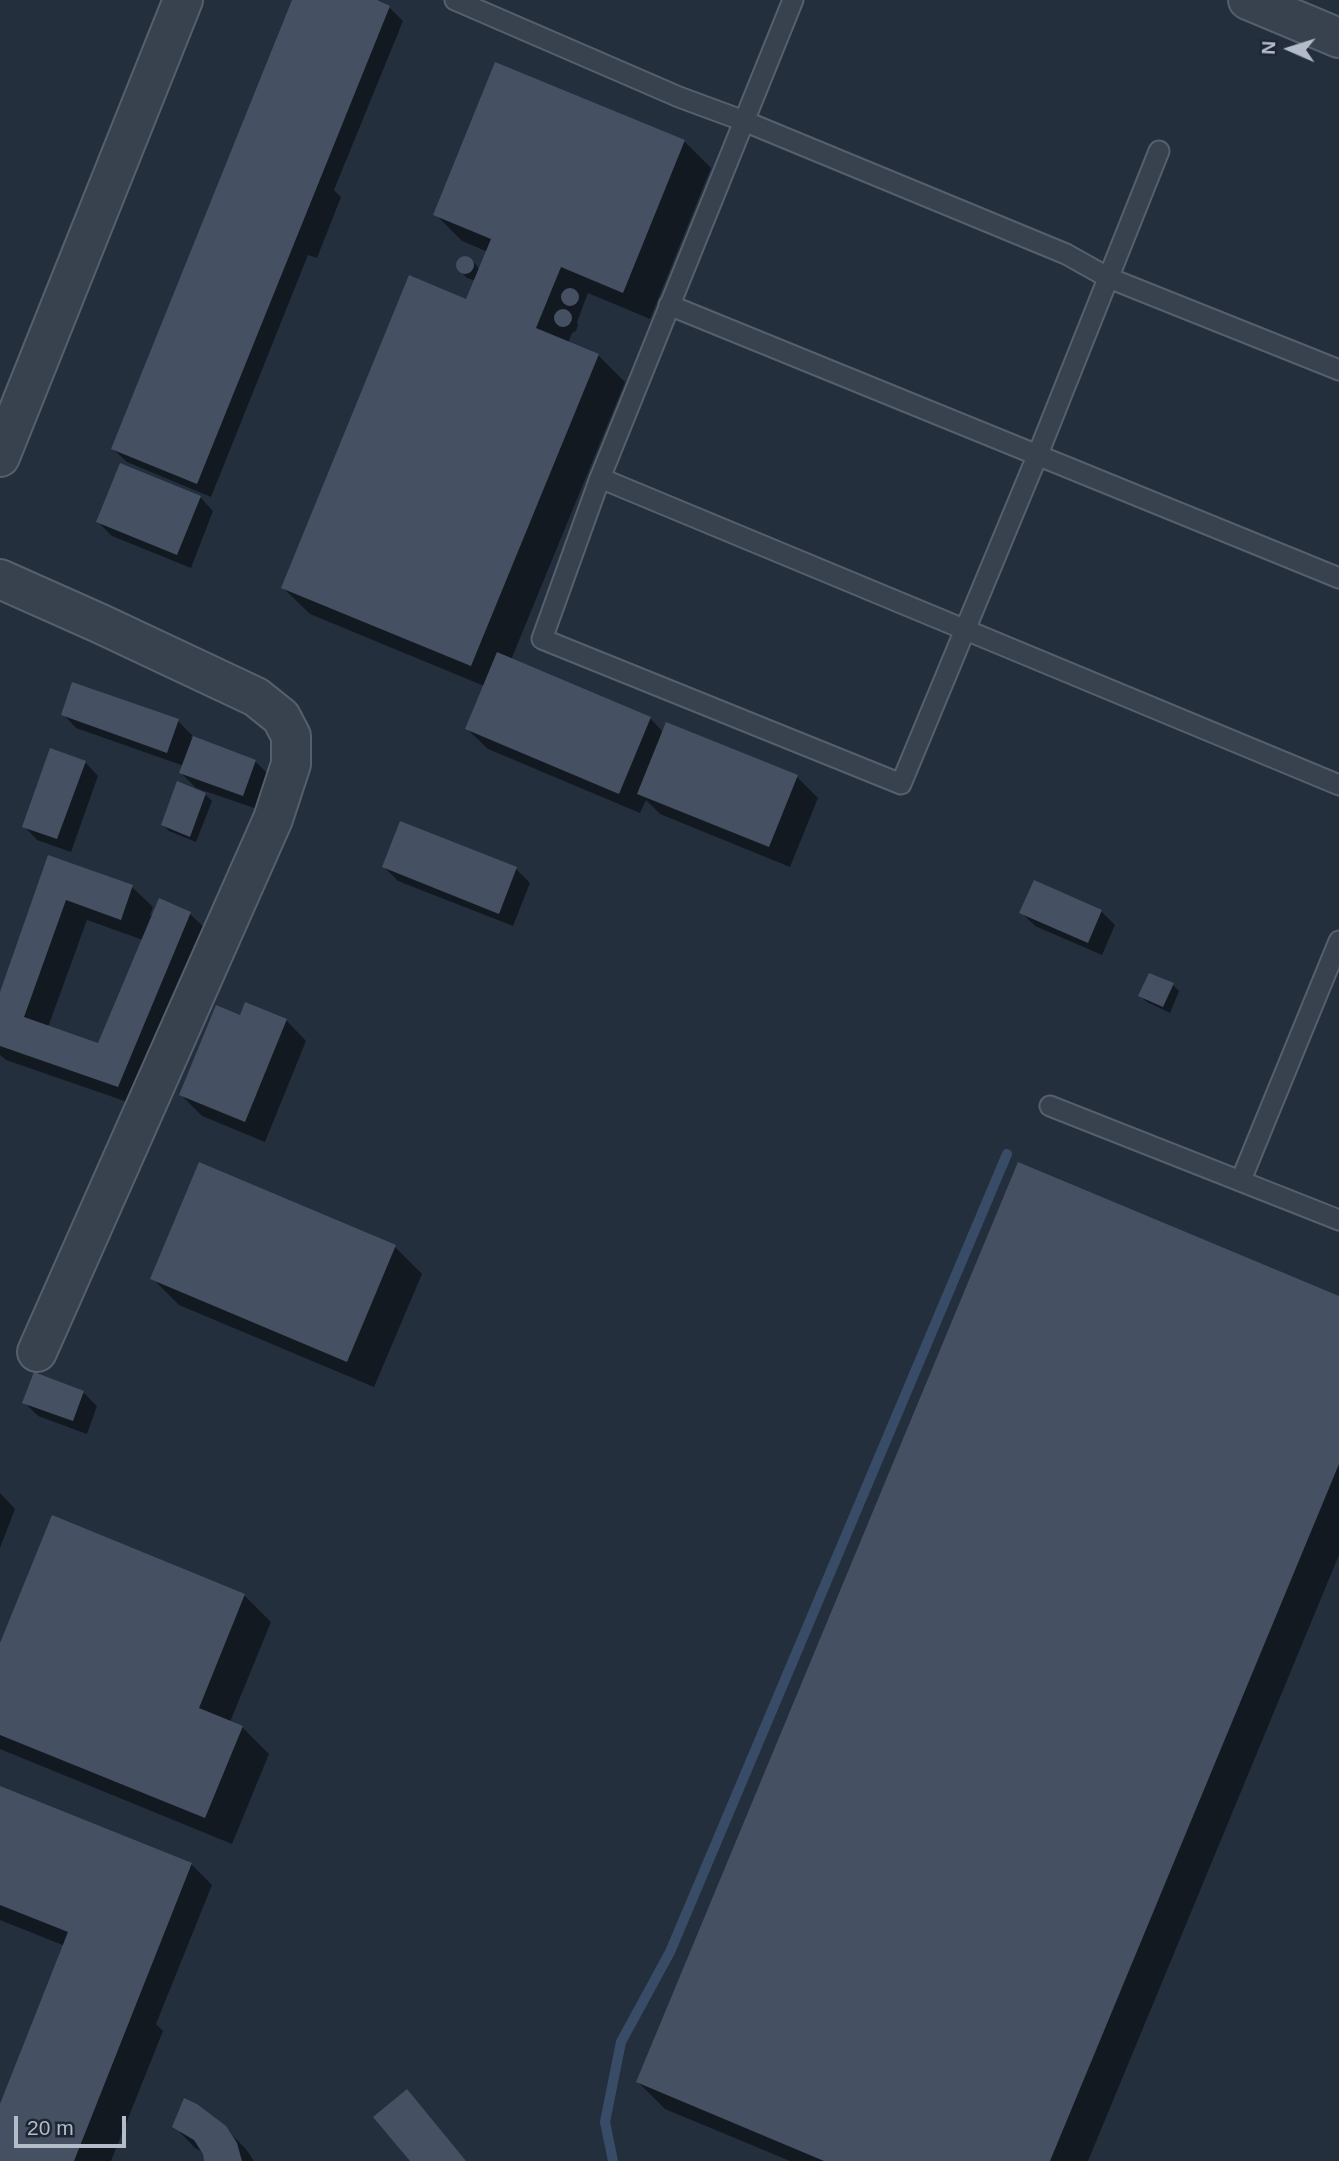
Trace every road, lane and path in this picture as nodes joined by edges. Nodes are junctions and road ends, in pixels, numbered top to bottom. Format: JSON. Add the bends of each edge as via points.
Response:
{"nodes":[{"id":1,"x":183,"y":0,"type":"edge"},
{"id":2,"x":455,"y":0,"type":"edge"},
{"id":3,"x":793,"y":0,"type":"edge"},
{"id":4,"x":1248,"y":0,"type":"edge"},
{"id":5,"x":1339,"y":38,"type":"edge"},
{"id":6,"x":744,"y":121,"type":"junction"},
{"id":7,"x":1159,"y":150,"type":"dead end"},
{"id":8,"x":1109,"y":278,"type":"junction"},
{"id":9,"x":669,"y":305,"type":"junction"},
{"id":10,"x":1339,"y":370,"type":"edge"},
{"id":11,"x":1038,"y":454,"type":"junction"},
{"id":12,"x":0,"y":457,"type":"edge"},
{"id":13,"x":600,"y":478,"type":"junction"},
{"id":14,"x":1339,"y":578,"type":"edge"},
{"id":15,"x":0,"y":579,"type":"edge"},
{"id":16,"x":965,"y":630,"type":"junction"},
{"id":17,"x":1339,"y":785,"type":"edge"},
{"id":18,"x":1339,"y":941,"type":"edge"},
{"id":19,"x":1050,"y":1106,"type":"dead end"},
{"id":20,"x":1241,"y":1180,"type":"junction"},
{"id":21,"x":1339,"y":1220,"type":"edge"},
{"id":22,"x":37,"y":1352,"type":"dead end"}],
"edges":[{"from":1,"to":12,"type":"street"},
{"from":2,"to":6,"type":"lane"},
{"from":3,"to":6,"type":"lane"},
{"from":4,"to":5,"type":"street"},
{"from":6,"to":8,"type":"lane","via":[[1066,254]]},
{"from":6,"to":9,"type":"lane"},
{"from":7,"to":8,"type":"lane"},
{"from":8,"to":10,"type":"lane"},
{"from":8,"to":11,"type":"lane"},
{"from":9,"to":11,"type":"lane"},
{"from":9,"to":13,"type":"lane"},
{"from":11,"to":14,"type":"lane"},
{"from":11,"to":16,"type":"lane"},
{"from":13,"to":16,"type":"lane"},
{"from":13,"to":16,"type":"lane","via":[[542,639],[901,784]]},
{"from":15,"to":22,"type":"street","via":[[256,697],[281,717],[291,736],[291,764],[273,819]]},
{"from":16,"to":17,"type":"lane"},
{"from":18,"to":20,"type":"lane"},
{"from":19,"to":20,"type":"lane"},
{"from":20,"to":21,"type":"lane"}]}
